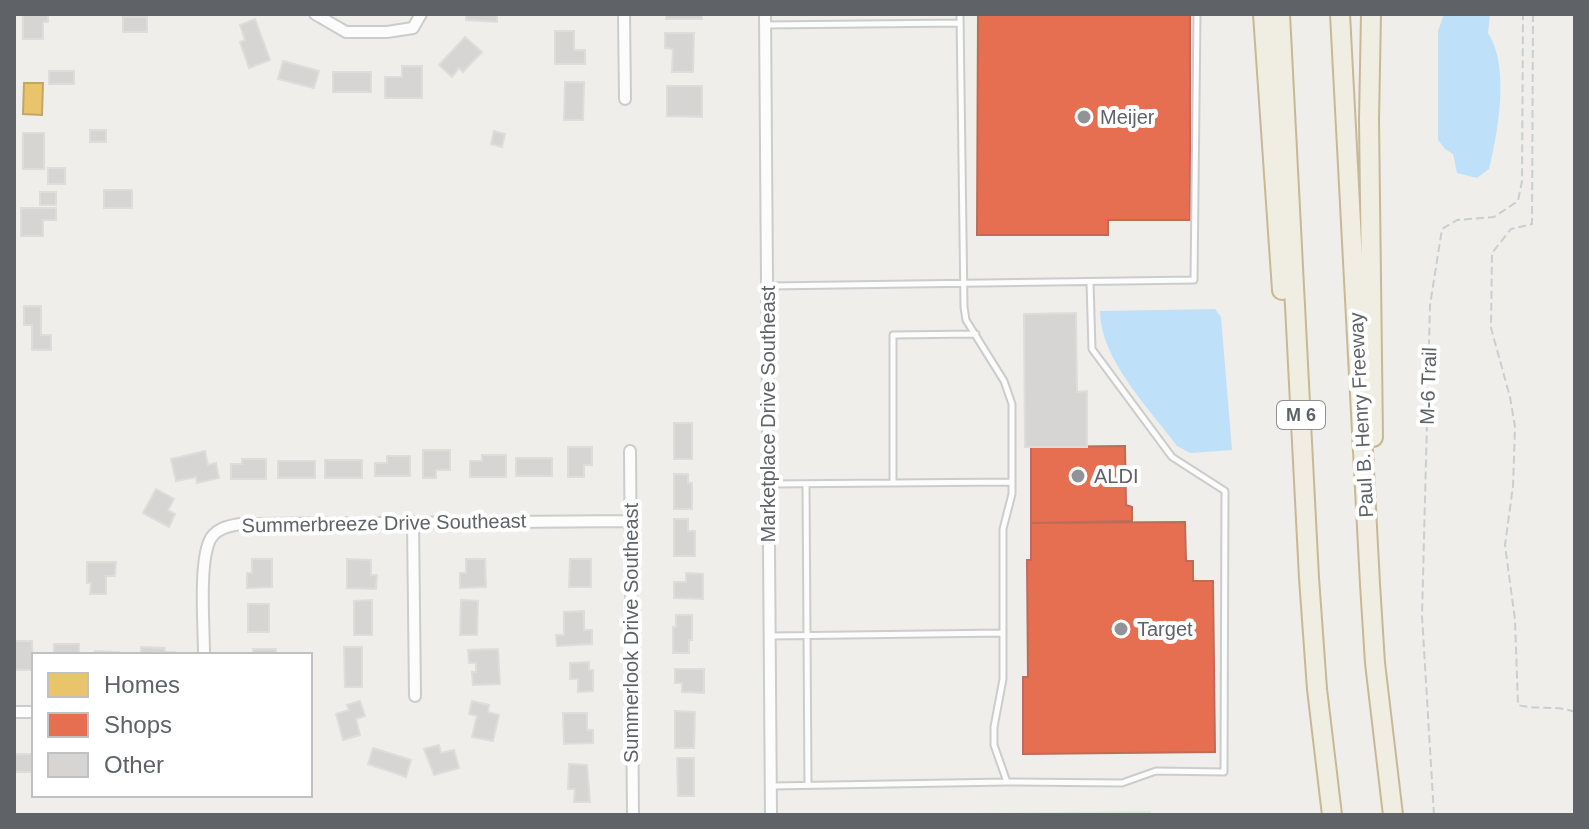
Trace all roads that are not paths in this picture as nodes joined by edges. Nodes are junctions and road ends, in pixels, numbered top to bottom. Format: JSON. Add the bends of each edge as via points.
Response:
{"nodes":[{"id":1,"x":315,"y":14,"type":"edge"},
{"id":2,"x":421,"y":14,"type":"edge"},
{"id":3,"x":624,"y":14,"type":"edge"},
{"id":4,"x":960,"y":14,"type":"edge"},
{"id":5,"x":1197,"y":14,"type":"edge"},
{"id":6,"x":1263,"y":14,"type":"edge"},
{"id":7,"x":1280,"y":14,"type":"edge"},
{"id":8,"x":1340,"y":14,"type":"edge"},
{"id":9,"x":1371,"y":14,"type":"edge"},
{"id":10,"x":765,"y":19,"type":"edge"},
{"id":11,"x":960,"y":23,"type":"junction"},
{"id":12,"x":625,"y":99,"type":"dead end"},
{"id":13,"x":1090,"y":282,"type":"junction"},
{"id":14,"x":964,"y":285,"type":"junction"},
{"id":15,"x":767,"y":286,"type":"junction"},
{"id":16,"x":976,"y":334,"type":"junction"},
{"id":17,"x":630,"y":451,"type":"dead end"},
{"id":18,"x":1012,"y":482,"type":"junction"},
{"id":19,"x":893,"y":483,"type":"junction"},
{"id":20,"x":769,"y":484,"type":"junction"},
{"id":21,"x":806,"y":484,"type":"junction"},
{"id":22,"x":631,"y":521,"type":"junction"},
{"id":23,"x":413,"y":522,"type":"junction"},
{"id":24,"x":1309,"y":578,"type":"junction"},
{"id":25,"x":1370,"y":584,"type":"junction"},
{"id":26,"x":1003,"y":633,"type":"junction"},
{"id":27,"x":807,"y":635,"type":"junction"},
{"id":28,"x":770,"y":636,"type":"junction"},
{"id":29,"x":204,"y":653,"type":"edge"},
{"id":30,"x":415,"y":696,"type":"dead end"},
{"id":31,"x":1007,"y":782,"type":"junction"},
{"id":32,"x":808,"y":785,"type":"junction"},
{"id":33,"x":771,"y":786,"type":"junction"},
{"id":34,"x":633,"y":815,"type":"edge"},
{"id":35,"x":771,"y":815,"type":"edge"},
{"id":36,"x":1332,"y":815,"type":"edge"},
{"id":37,"x":1393,"y":815,"type":"edge"}],
"edges":[{"from":1,"to":2,"type":"street","via":[[346,32],[387,32],[413,28]]},
{"from":3,"to":12,"type":"street"},
{"from":4,"to":11,"type":"lane"},
{"from":5,"to":13,"type":"lane","via":[[1194,280]]},
{"from":6,"to":24,"type":"highway"},
{"from":7,"to":24,"type":"highway","number":"M 6"},
{"from":8,"to":25,"type":"highway","name":"Paul B. Henry Freeway"},
{"from":9,"to":25,"type":"highway"},
{"from":10,"to":11,"type":"lane"},
{"from":10,"to":15,"type":"street","name":"Marketplace Drive Southeast"},
{"from":11,"to":14,"type":"lane"},
{"from":13,"to":14,"type":"lane"},
{"from":13,"to":31,"type":"lane","via":[[1092,349],[1172,457],[1225,491],[1224,772],[1156,771],[1122,783]]},
{"from":14,"to":15,"type":"lane"},
{"from":14,"to":16,"type":"lane","via":[[966,320]]},
{"from":15,"to":20,"type":"street","name":"Marketplace Drive Southeast"},
{"from":16,"to":18,"type":"lane","via":[[1012,404]]},
{"from":16,"to":19,"type":"lane","via":[[893,335]]},
{"from":17,"to":22,"type":"street","name":"Summerlook Drive Southeast"},
{"from":18,"to":19,"type":"lane"},
{"from":18,"to":26,"type":"lane","via":[[1003,529]]},
{"from":19,"to":21,"type":"lane"},
{"from":20,"to":21,"type":"lane"},
{"from":20,"to":28,"type":"street","name":"Marketplace Drive Southeast"},
{"from":21,"to":27,"type":"lane"},
{"from":22,"to":23,"type":"street","name":"Summerbreeze Drive Southeast"},
{"from":22,"to":34,"type":"street","name":"Summerlook Drive Southeast"},
{"from":23,"to":29,"type":"street","name":"Summerbreeze Drive Southeast","via":[[222,528],[209,540],[204,566]]},
{"from":23,"to":30,"type":"street"},
{"from":24,"to":36,"type":"highway","number":"M 6"},
{"from":25,"to":37,"type":"highway","name":"Paul B. Henry Freeway"},
{"from":26,"to":27,"type":"lane"},
{"from":26,"to":31,"type":"lane","via":[[994,745]]},
{"from":27,"to":28,"type":"lane"},
{"from":27,"to":32,"type":"lane"},
{"from":28,"to":33,"type":"street","name":"Marketplace Drive Southeast"},
{"from":31,"to":32,"type":"lane"},
{"from":32,"to":33,"type":"lane"},
{"from":33,"to":35,"type":"street","name":"Marketplace Drive Southeast"}]}
